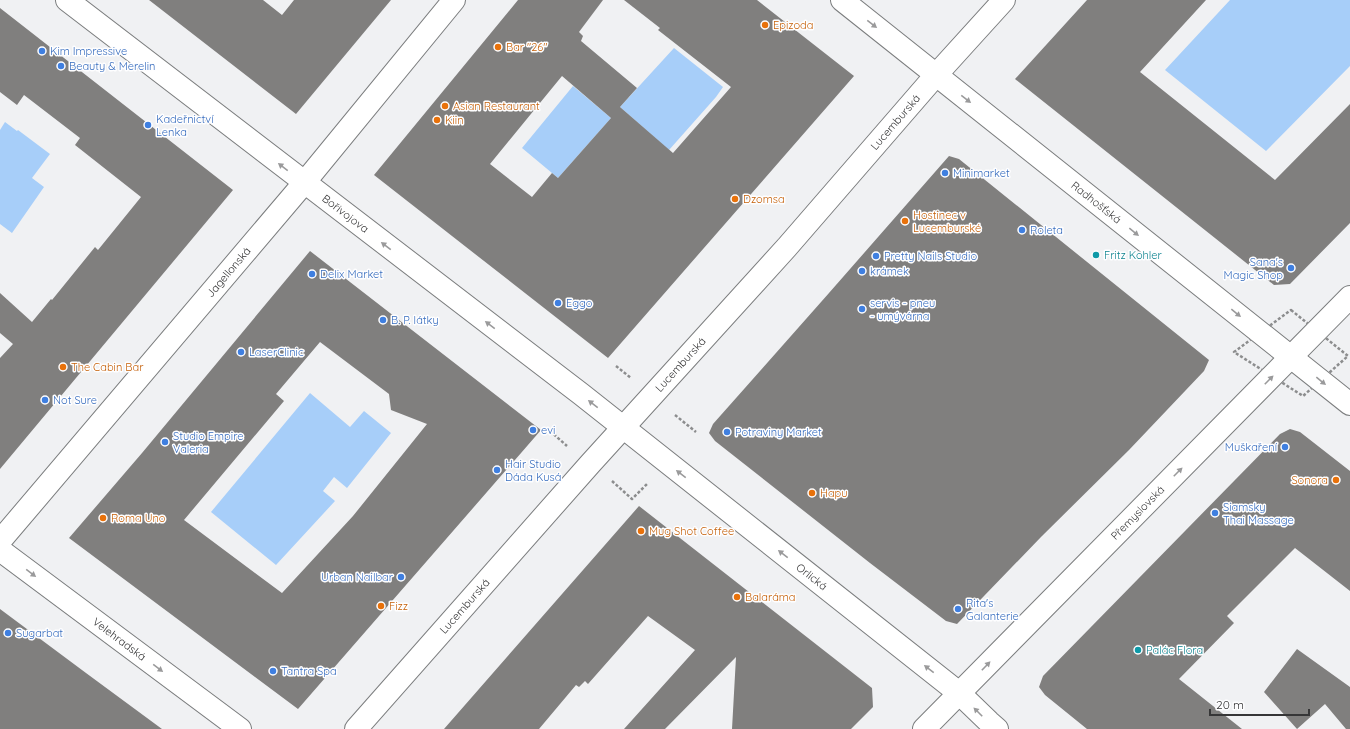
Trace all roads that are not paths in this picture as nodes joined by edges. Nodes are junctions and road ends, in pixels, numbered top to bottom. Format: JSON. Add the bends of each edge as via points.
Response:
{"nodes":[{"id":1,"x":66,"y":0,"type":"edge"},
{"id":2,"x":454,"y":0,"type":"edge"},
{"id":3,"x":842,"y":0,"type":"edge"},
{"id":4,"x":1004,"y":0,"type":"edge"},
{"id":5,"x":936,"y":75,"type":"junction"},
{"id":6,"x":304,"y":183,"type":"junction"},
{"id":7,"x":1350,"y":297,"type":"edge"},
{"id":8,"x":1291,"y":357,"type":"junction"},
{"id":9,"x":1350,"y":404,"type":"edge"},
{"id":10,"x":623,"y":428,"type":"junction"},
{"id":11,"x":0,"y":541,"type":"edge"},
{"id":12,"x":0,"y":550,"type":"edge"},
{"id":13,"x":959,"y":694,"type":"junction"},
{"id":14,"x":240,"y":729,"type":"edge"},
{"id":15,"x":356,"y":729,"type":"edge"},
{"id":16,"x":924,"y":729,"type":"edge"},
{"id":17,"x":997,"y":729,"type":"edge"}],
"edges":[{"from":6,"to":1,"type":"street","name":"Bořivojova","one_way":true},
{"from":2,"to":6,"type":"street","name":"Jagellonská"},
{"from":3,"to":5,"type":"street","name":"Radhošťská","one_way":true},
{"from":4,"to":5,"type":"street","name":"Lucemburská"},
{"from":5,"to":8,"type":"street","name":"Radhošťská","one_way":true},
{"from":5,"to":10,"type":"street","name":"Lucemburská","via":[[787,247]]},
{"from":10,"to":6,"type":"street","name":"Bořivojova","one_way":true},
{"from":6,"to":11,"type":"street","name":"Jagellonská"},
{"from":7,"to":8,"type":"street","name":"Přemyslovská"},
{"from":8,"to":9,"type":"street","name":"Radhošťská","one_way":true},
{"from":13,"to":8,"type":"street","name":"Přemyslovská","one_way":true},
{"from":13,"to":10,"type":"street","name":"Orlická","one_way":true},
{"from":10,"to":15,"type":"street","name":"Lucemburská"},
{"from":12,"to":14,"type":"street","name":"Velehradská","one_way":true},
{"from":13,"to":16,"type":"street","name":"Přemyslovská"},
{"from":17,"to":13,"type":"street","name":"Orlická","one_way":true}]}
